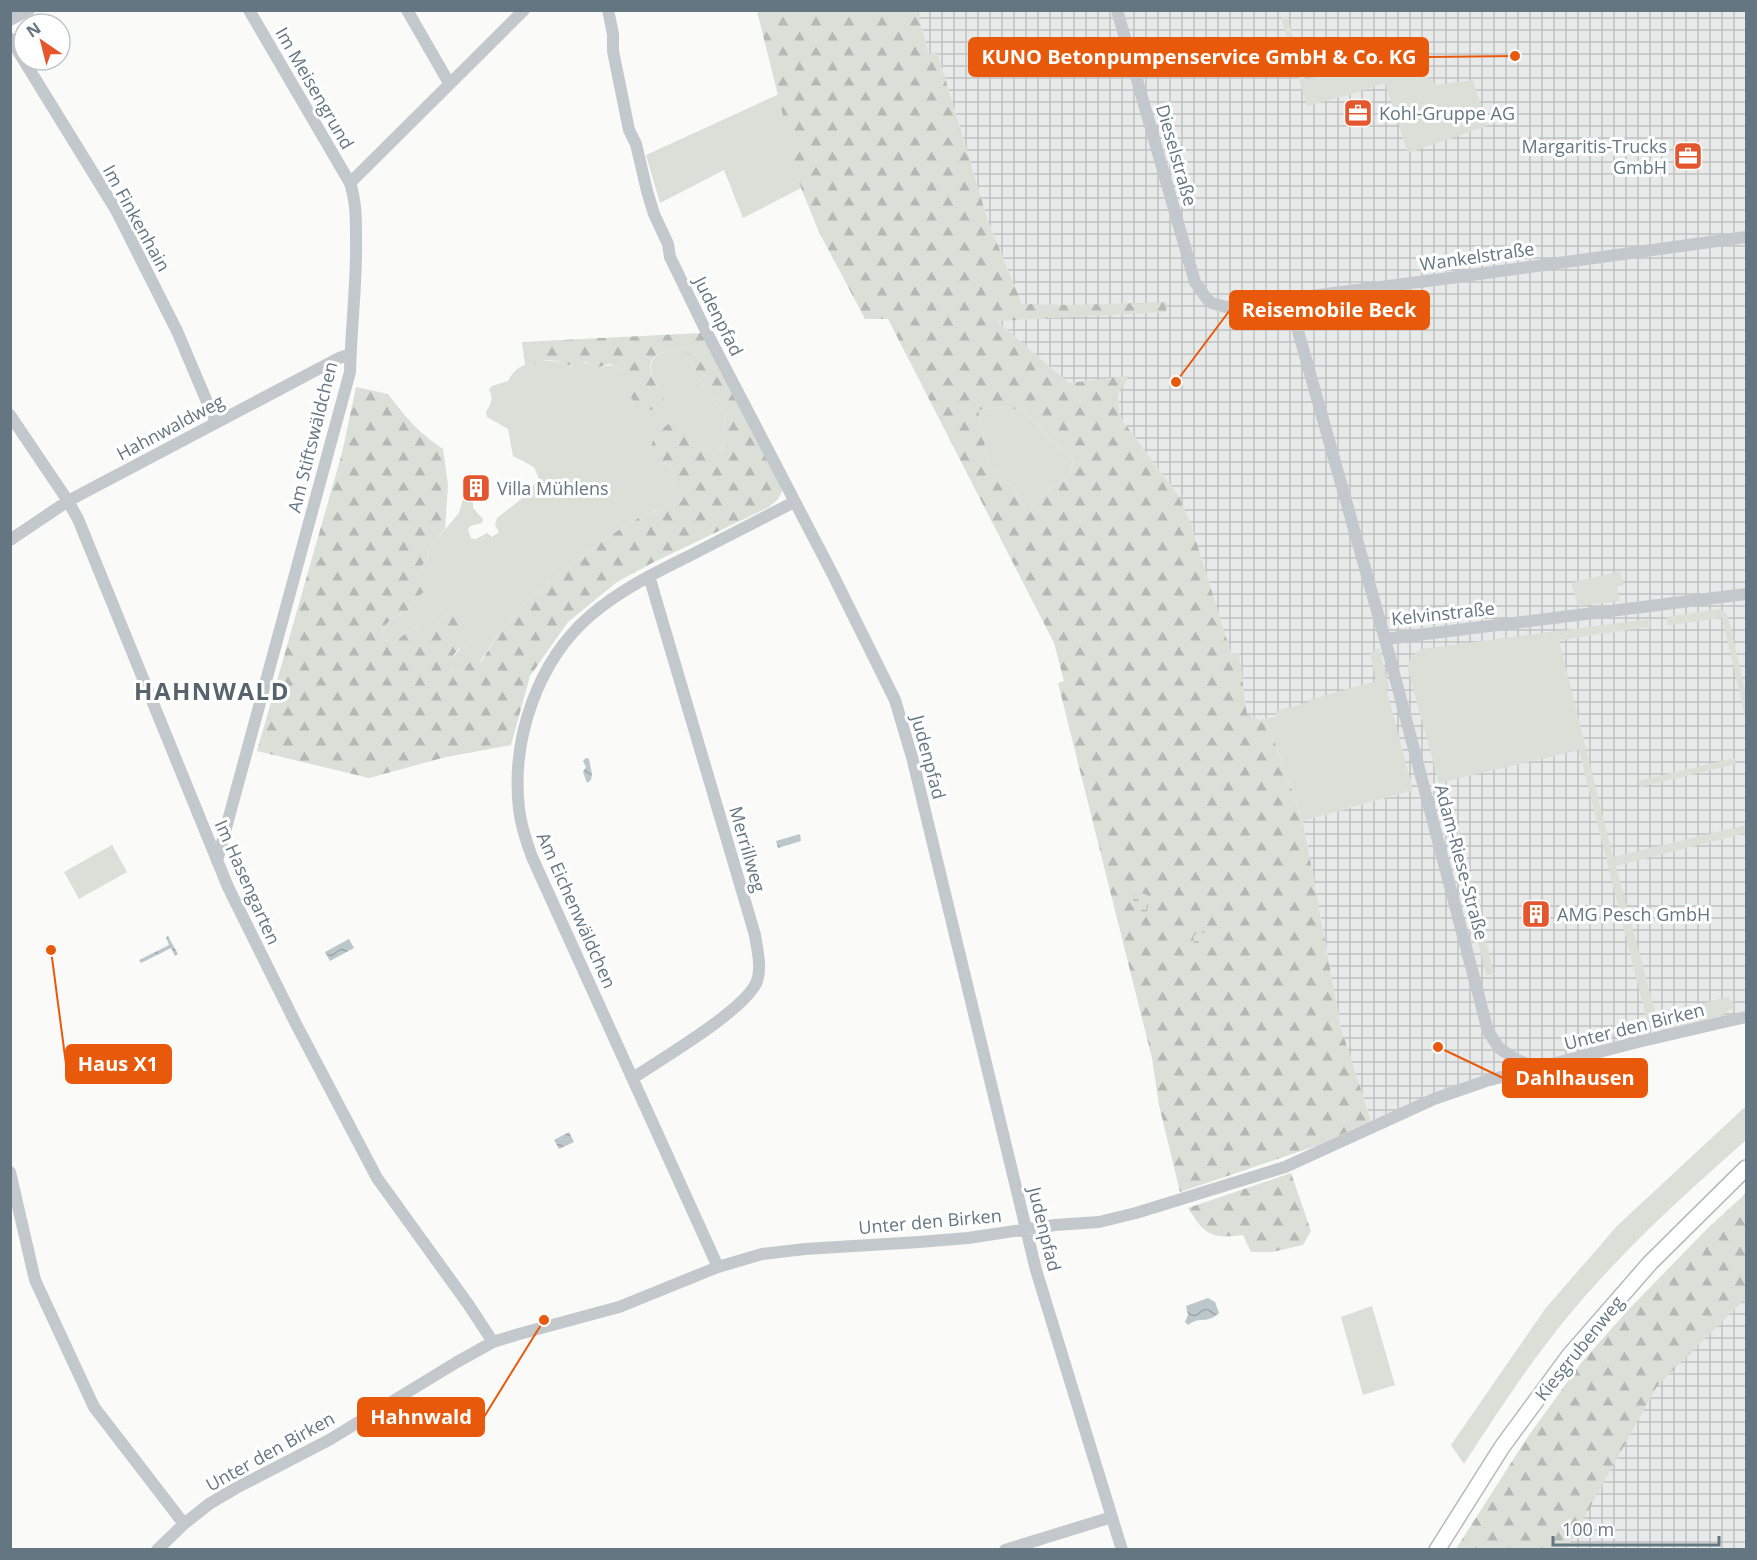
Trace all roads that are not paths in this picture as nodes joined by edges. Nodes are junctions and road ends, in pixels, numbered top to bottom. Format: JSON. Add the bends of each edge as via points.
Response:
{"nodes":[{"id":1,"x":29,"y":10,"type":"edge"},
{"id":2,"x":249,"y":10,"type":"edge"},
{"id":3,"x":407,"y":10,"type":"edge"},
{"id":4,"x":524,"y":10,"type":"edge"},
{"id":5,"x":608,"y":10,"type":"edge"},
{"id":6,"x":1117,"y":10,"type":"edge"},
{"id":7,"x":10,"y":20,"type":"edge"},
{"id":8,"x":10,"y":38,"type":"edge"},
{"id":9,"x":449,"y":83,"type":"junction"},
{"id":10,"x":350,"y":183,"type":"junction"},
{"id":11,"x":1746,"y":237,"type":"edge"},
{"id":12,"x":1289,"y":299,"type":"junction"},
{"id":13,"x":1212,"y":303,"type":"joint"},
{"id":14,"x":351,"y":354,"type":"junction"},
{"id":15,"x":10,"y":415,"type":"edge"},
{"id":16,"x":216,"y":423,"type":"junction"},
{"id":17,"x":68,"y":501,"type":"junction"},
{"id":18,"x":794,"y":501,"type":"junction"},
{"id":19,"x":10,"y":540,"type":"edge"},
{"id":20,"x":649,"y":576,"type":"junction"},
{"id":21,"x":1746,"y":594,"type":"edge"},
{"id":22,"x":1385,"y":639,"type":"junction"},
{"id":23,"x":217,"y":861,"type":"junction"},
{"id":24,"x":1746,"y":1017,"type":"edge"},
{"id":25,"x":1539,"y":1068,"type":"junction"},
{"id":26,"x":633,"y":1078,"type":"junction"},
{"id":27,"x":1746,"y":1168,"type":"edge"},
{"id":28,"x":10,"y":1172,"type":"edge"},
{"id":29,"x":1027,"y":1229,"type":"junction"},
{"id":30,"x":718,"y":1267,"type":"junction"},
{"id":31,"x":493,"y":1342,"type":"junction"},
{"id":32,"x":1112,"y":1517,"type":"junction"},
{"id":33,"x":184,"y":1524,"type":"junction"},
{"id":34,"x":158,"y":1550,"type":"edge"},
{"id":35,"x":1005,"y":1550,"type":"edge"},
{"id":36,"x":1122,"y":1550,"type":"edge"},
{"id":37,"x":1437,"y":1550,"type":"edge"}],
"edges":[{"from":1,"to":7,"type":"street"},
{"from":2,"to":10,"type":"street","name":"Im Meisengrund"},
{"from":3,"to":9,"type":"street"},
{"from":4,"to":9,"type":"street"},
{"from":5,"to":18,"type":"street","name":"Judenpfad","via":[[629,130],[670,257]]},
{"from":6,"to":13,"type":"street","name":"Dieselstraße","via":[[1195,282]]},
{"from":8,"to":16,"type":"street","name":"Im Finkenhain","via":[[116,210],[177,331]]},
{"from":9,"to":10,"type":"street"},
{"from":10,"to":14,"type":"street","name":"Am Stiftswäldchen","via":[[356,210],[357,269]]},
{"from":11,"to":12,"type":"street","name":"Wankelstraße"},
{"from":12,"to":13,"type":"street","name":"Wankelstraße","via":[[1226,306]]},
{"from":12,"to":22,"type":"street","name":"Kelvinstraße"},
{"from":14,"to":16,"type":"street","name":"Hahnwaldweg"},
{"from":14,"to":23,"type":"street","name":"Am Stiftswäldchen","via":[[350,372]]},
{"from":15,"to":17,"type":"street","name":"Im Hasengarten"},
{"from":16,"to":17,"type":"street","name":"Hahnwaldweg"},
{"from":17,"to":19,"type":"street","name":"Hahnwaldweg"},
{"from":17,"to":23,"type":"street","name":"Im Hasengarten"},
{"from":18,"to":20,"type":"street","name":"Am Eichenwäldchen"},
{"from":18,"to":29,"type":"street","name":"Judenpfad","via":[[895,700]]},
{"from":20,"to":26,"type":"street","name":"Am Eichenwäldchen","via":[[590,615],[550,665],[526,719],[518,786],[519,810],[532,857]]},
{"from":20,"to":26,"type":"street","name":"Merrillweg","via":[[755,935],[759,960],[758,980],[729,1014]]},
{"from":21,"to":22,"type":"street","name":"Kelvinstraße"},
{"from":22,"to":25,"type":"street","name":"Adam-Riese-Straße","via":[[1488,1031],[1498,1048]]},
{"from":23,"to":31,"type":"street","name":"Im Hasengarten","via":[[364,1156]]},
{"from":24,"to":25,"type":"street","name":"Unter den Birken"},
{"from":25,"to":29,"type":"street","name":"Unter den Birken","via":[[1434,1099],[1285,1167],[1219,1188],[1099,1222]]},
{"from":26,"to":30,"type":"street","name":"Am Eichenwäldchen"},
{"from":27,"to":37,"type":"main road","name":"Kiesgrubenweg","via":[[1650,1263],[1569,1356],[1502,1447]]},
{"from":28,"to":33,"type":"street","via":[[35,1280],[94,1407]]},
{"from":29,"to":30,"type":"street","name":"Unter den Birken","via":[[968,1238],[789,1250]]},
{"from":29,"to":32,"type":"street","name":"Judenpfad"},
{"from":30,"to":31,"type":"street","name":"Unter den Birken","via":[[619,1307]]},
{"from":31,"to":33,"type":"street","name":"Unter den Birken","via":[[329,1440],[236,1488]]},
{"from":32,"to":35,"type":"street"},
{"from":32,"to":36,"type":"street","name":"Judenpfad"},
{"from":33,"to":34,"type":"street","name":"Unter den Birken"}]}
